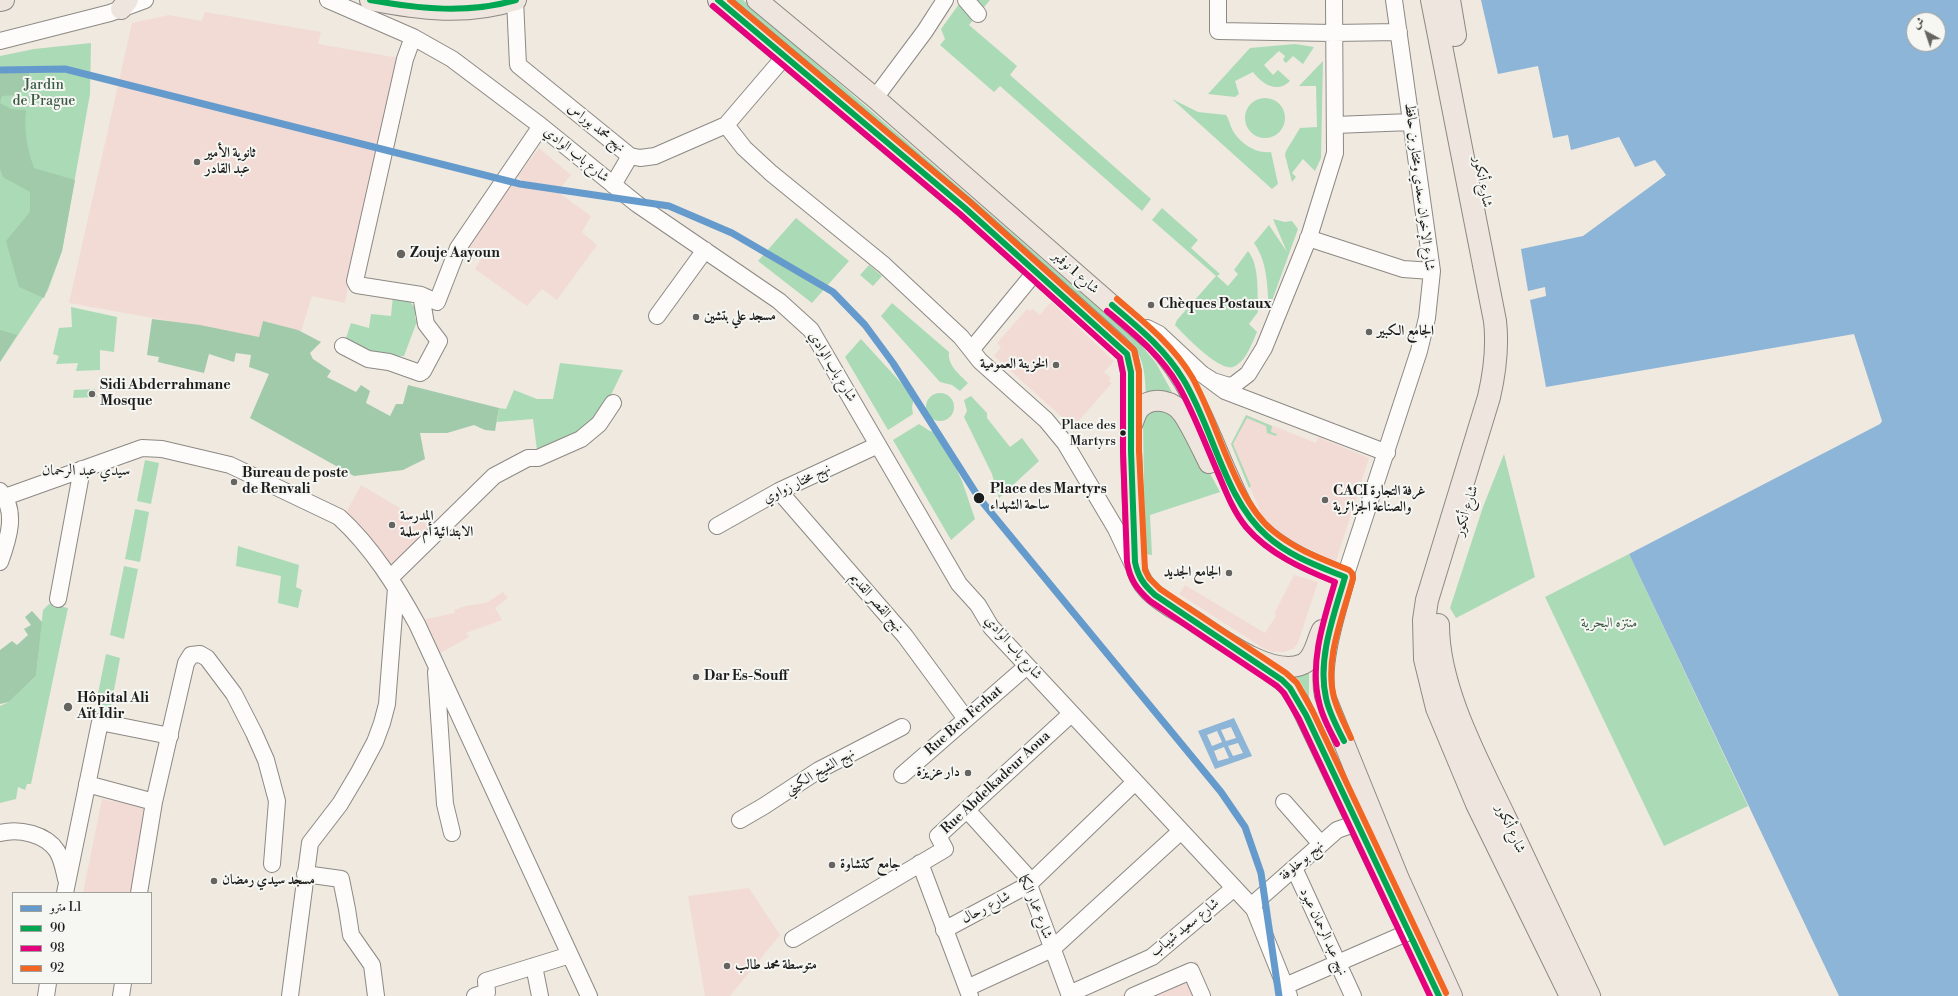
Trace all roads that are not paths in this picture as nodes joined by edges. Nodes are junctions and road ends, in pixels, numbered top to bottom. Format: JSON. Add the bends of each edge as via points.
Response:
{"nodes":[{"id":1,"x":4,"y":0,"type":"edge"},
{"id":2,"x":145,"y":0,"type":"edge"},
{"id":3,"x":328,"y":0,"type":"edge"},
{"id":4,"x":370,"y":0,"type":"edge"},
{"id":5,"x":516,"y":0,"type":"edge"},
{"id":6,"x":718,"y":0,"type":"edge"},
{"id":7,"x":757,"y":0,"type":"edge"},
{"id":8,"x":945,"y":0,"type":"edge"},
{"id":9,"x":966,"y":0,"type":"edge"},
{"id":10,"x":1218,"y":0,"type":"edge"},
{"id":11,"x":1334,"y":0,"type":"edge"},
{"id":12,"x":1394,"y":0,"type":"edge"},
{"id":13,"x":1432,"y":0,"type":"edge"},
{"id":14,"x":1449,"y":0,"type":"edge"},
{"id":15,"x":0,"y":1,"type":"edge"},
{"id":16,"x":125,"y":5,"type":"edge"},
{"id":17,"x":978,"y":14,"type":"dead end"},
{"id":18,"x":1398,"y":32,"type":"junction"},
{"id":19,"x":1333,"y":33,"type":"junction"},
{"id":20,"x":413,"y":37,"type":"junction"},
{"id":21,"x":0,"y":41,"type":"edge"},
{"id":22,"x":785,"y":56,"type":"junction"},
{"id":23,"x":882,"y":104,"type":"junction"},
{"id":24,"x":1411,"y":122,"type":"junction"},
{"id":25,"x":726,"y":125,"type":"junction"},
{"id":26,"x":1335,"y":125,"type":"junction"},
{"id":27,"x":541,"y":126,"type":"junction"},
{"id":28,"x":630,"y":156,"type":"junction"},
{"id":29,"x":613,"y":185,"type":"junction"},
{"id":30,"x":1308,"y":238,"type":"junction"},
{"id":31,"x":705,"y":250,"type":"junction"},
{"id":32,"x":1036,"y":270,"type":"junction"},
{"id":33,"x":1432,"y":271,"type":"junction"},
{"id":34,"x":1084,"y":282,"type":"junction"},
{"id":35,"x":421,"y":295,"type":"junction"},
{"id":36,"x":657,"y":316,"type":"dead end"},
{"id":37,"x":343,"y":346,"type":"dead end"},
{"id":38,"x":972,"y":349,"type":"junction"},
{"id":39,"x":1202,"y":374,"type":"junction"},
{"id":40,"x":613,"y":402,"type":"dead end"},
{"id":41,"x":1131,"y":428,"type":"junction"},
{"id":42,"x":878,"y":445,"type":"junction"},
{"id":43,"x":1387,"y":453,"type":"junction"},
{"id":44,"x":82,"y":469,"type":"junction"},
{"id":45,"x":780,"y":491,"type":"junction"},
{"id":46,"x":3,"y":494,"type":"edge"},
{"id":47,"x":717,"y":526,"type":"dead end"},
{"id":48,"x":1279,"y":545,"type":"junction"},
{"id":49,"x":0,"y":562,"type":"edge"},
{"id":50,"x":1136,"y":571,"type":"junction"},
{"id":51,"x":1345,"y":577,"type":"junction"},
{"id":52,"x":393,"y":583,"type":"junction"},
{"id":53,"x":58,"y":599,"type":"dead end"},
{"id":54,"x":1337,"y":607,"type":"junction"},
{"id":55,"x":1242,"y":653,"type":"junction"},
{"id":56,"x":436,"y":662,"type":"junction"},
{"id":57,"x":1027,"y":666,"type":"junction"},
{"id":58,"x":1072,"y":714,"type":"junction"},
{"id":59,"x":966,"y":719,"type":"junction"},
{"id":60,"x":902,"y":727,"type":"dead end"},
{"id":61,"x":170,"y":736,"type":"junction"},
{"id":62,"x":902,"y":775,"type":"dead end"},
{"id":63,"x":1135,"y":782,"type":"junction"},
{"id":64,"x":87,"y":784,"type":"junction"},
{"id":65,"x":154,"y":802,"type":"junction"},
{"id":66,"x":1284,"y":802,"type":"dead end"},
{"id":67,"x":967,"y":810,"type":"junction"},
{"id":68,"x":740,"y":820,"type":"dead end"},
{"id":69,"x":1356,"y":823,"type":"junction"},
{"id":70,"x":1181,"y":831,"type":"junction"},
{"id":71,"x":0,"y":832,"type":"edge"},
{"id":72,"x":452,"y":833,"type":"dead end"},
{"id":73,"x":1321,"y":844,"type":"junction"},
{"id":74,"x":920,"y":863,"type":"junction"},
{"id":75,"x":272,"y":864,"type":"dead end"},
{"id":76,"x":1294,"y":868,"type":"junction"},
{"id":77,"x":305,"y":874,"type":"junction"},
{"id":78,"x":1028,"y":885,"type":"junction"},
{"id":79,"x":66,"y":888,"type":"edge"},
{"id":80,"x":1234,"y":889,"type":"junction"},
{"id":81,"x":139,"y":892,"type":"edge"},
{"id":82,"x":1251,"y":906,"type":"junction"},
{"id":83,"x":944,"y":930,"type":"junction"},
{"id":84,"x":1409,"y":932,"type":"junction"},
{"id":85,"x":793,"y":939,"type":"dead end"},
{"id":86,"x":1052,"y":949,"type":"junction"},
{"id":87,"x":570,"y":955,"type":"junction"},
{"id":88,"x":1337,"y":963,"type":"junction"},
{"id":89,"x":534,"y":966,"type":"junction"},
{"id":90,"x":48,"y":984,"type":"edge"},
{"id":91,"x":123,"y":984,"type":"edge"},
{"id":92,"x":1287,"y":991,"type":"edge"},
{"id":93,"x":968,"y":992,"type":"edge"},
{"id":94,"x":1070,"y":995,"type":"edge"},
{"id":95,"x":46,"y":996,"type":"edge"},
{"id":96,"x":121,"y":996,"type":"edge"},
{"id":97,"x":290,"y":996,"type":"edge"},
{"id":98,"x":376,"y":996,"type":"edge"},
{"id":99,"x":475,"y":996,"type":"edge"},
{"id":100,"x":540,"y":996,"type":"edge"},
{"id":101,"x":589,"y":996,"type":"edge"},
{"id":102,"x":1133,"y":996,"type":"edge"},
{"id":103,"x":1202,"y":996,"type":"edge"},
{"id":104,"x":1353,"y":996,"type":"edge"},
{"id":105,"x":1439,"y":996,"type":"edge"},
{"id":106,"x":1452,"y":996,"type":"edge"},
{"id":107,"x":1571,"y":996,"type":"edge"},
{"id":108,"x":1589,"y":996,"type":"edge"}],
"edges":[{"from":1,"to":15,"type":"main road"},
{"from":2,"to":16,"type":"street"},
{"from":3,"to":20,"type":"street","name":"شارع باب الوادي"},
{"from":4,"to":5,"type":"main road","via":[[412,8],[452,11]]},
{"from":5,"to":28,"type":"street","name":"نهج محمد بوراس","via":[[518,65]]},
{"from":6,"to":22,"type":"main road"},
{"from":7,"to":23,"type":"main road","name":"شارع 1 نوفمبر"},
{"from":8,"to":23,"type":"street"},
{"from":9,"to":17,"type":"street"},
{"from":10,"to":19,"type":"street","via":[[1218,31]]},
{"from":11,"to":19,"type":"street"},
{"from":12,"to":18,"type":"street","name":"شارع الإخوان سعدي ومختار بن حافظ"},
{"from":13,"to":107,"type":"highway","name":"شارع أنكور","via":[[1495,321],[1496,352],[1494,378],[1431,581],[1424,620],[1425,659],[1437,708],[1477,804]]},
{"from":14,"to":108,"type":"highway","name":"شارع أنكور","via":[[1504,312],[1507,360],[1500,401],[1441,603],[1438,625],[1440,653],[1453,701],[1473,749]]},
{"from":16,"to":21,"type":"street"},
{"from":18,"to":19,"type":"street"},
{"from":18,"to":24,"type":"street","name":"شارع الإخوان سعدي ومختار بن حافظ"},
{"from":19,"to":26,"type":"street"},
{"from":20,"to":27,"type":"street","name":"شارع باب الوادي","via":[[452,59]]},
{"from":20,"to":35,"type":"street","via":[[405,59],[355,281],[357,285]]},
{"from":22,"to":25,"type":"street","name":"نهج محمد بوراس"},
{"from":22,"to":32,"type":"main road"},
{"from":23,"to":34,"type":"main road","name":"شارع 1 نوفمبر"},
{"from":24,"to":26,"type":"street"},
{"from":24,"to":33,"type":"street","name":"شارع الإخوان سعدي ومختار بن حافظ"},
{"from":25,"to":28,"type":"street","name":"نهج محمد بوراس","via":[[655,156]]},
{"from":25,"to":38,"type":"street","via":[[744,148],[771,173],[884,265]]},
{"from":26,"to":30,"type":"street","via":[[1333,163]]},
{"from":27,"to":29,"type":"street","name":"شارع باب الوادي"},
{"from":27,"to":35,"type":"street","via":[[458,248],[437,302]]},
{"from":28,"to":29,"type":"street"},
{"from":29,"to":31,"type":"street","name":"شارع باب الوادي"},
{"from":30,"to":33,"type":"street","via":[[1403,269]]},
{"from":30,"to":39,"type":"street","via":[[1264,348],[1248,374],[1229,386]]},
{"from":31,"to":36,"type":"street"},
{"from":31,"to":42,"type":"street","name":"شارع باب الوادي","via":[[779,301],[811,330]]},
{"from":32,"to":38,"type":"street"},
{"from":32,"to":41,"type":"main road","via":[[1126,354],[1131,372]]},
{"from":33,"to":43,"type":"street","name":"شارع الإخوان سعدي ومختار بن حافظ","via":[[1427,318],[1419,351]]},
{"from":34,"to":39,"type":"street","via":[[1146,328],[1159,334]]},
{"from":34,"to":48,"type":"main road","name":"شارع 1 نوفمبر","via":[[1155,343],[1174,364],[1188,386],[1249,518]]},
{"from":35,"to":37,"type":"street","via":[[426,324],[439,344],[420,373],[389,362],[368,359]]},
{"from":38,"to":50,"type":"street","via":[[980,361],[1036,410],[1062,439],[1116,529]]},
{"from":39,"to":43,"type":"street","via":[[1241,398]]},
{"from":40,"to":52,"type":"street","via":[[600,424],[581,439],[538,458],[528,458],[494,476]]},
{"from":41,"to":48,"type":"main road","via":[[1139,409],[1145,404],[1158,400],[1165,401],[1178,409],[1244,518],[1254,529]]},
{"from":41,"to":50,"type":"main road"},
{"from":42,"to":45,"type":"street","name":"نهج مختار زواوي"},
{"from":42,"to":57,"type":"street","name":"شارع باب الوادي","via":[[959,584],[978,605],[991,627]]},
{"from":43,"to":51,"type":"street","name":"شارع الإخوان سعدي ومختار بن حافظ"},
{"from":44,"to":46,"type":"street"},
{"from":44,"to":52,"type":"street","via":[[146,447],[230,465],[339,517],[366,545]]},
{"from":44,"to":53,"type":"street"},
{"from":45,"to":47,"type":"street","name":"نهج مختار زواوي"},
{"from":45,"to":59,"type":"street","name":"نهج القصر القديم","via":[[905,636]]},
{"from":46,"to":49,"type":"street","via":[[9,506],[10,525]]},
{"from":48,"to":51,"type":"main road","via":[[1302,559]]},
{"from":50,"to":55,"type":"main road","via":[[1150,591]]},
{"from":51,"to":54,"type":"main road"},
{"from":52,"to":56,"type":"street"},
{"from":52,"to":77,"type":"street","via":[[387,704],[382,723],[375,742],[340,804],[310,843]]},
{"from":54,"to":55,"type":"main road","via":[[1321,632],[1311,657],[1304,664],[1272,664]]},
{"from":54,"to":106,"type":"main road","via":[[1324,667],[1324,691],[1399,880]]},
{"from":55,"to":69,"type":"main road","via":[[1271,671],[1290,688],[1306,715]]},
{"from":56,"to":72,"type":"street","via":[[445,804]]},
{"from":56,"to":87,"type":"street"},
{"from":57,"to":58,"type":"street","name":"شارع باب الوادي"},
{"from":57,"to":59,"type":"street","name":"Rue Ben Ferhat"},
{"from":58,"to":63,"type":"street","name":"شارع باب الوادي"},
{"from":58,"to":67,"type":"street","name":"Rue Abdelkadeur Aoua"},
{"from":59,"to":62,"type":"street","name":"Rue Ben Ferhat"},
{"from":60,"to":68,"type":"street","name":"نهج الشيخ الكيني","via":[[819,770]]},
{"from":61,"to":64,"type":"street","via":[[100,722]]},
{"from":61,"to":65,"type":"street"},
{"from":61,"to":75,"type":"street","via":[[186,663],[191,655],[200,654],[207,658],[234,694],[266,760],[277,801]]},
{"from":63,"to":70,"type":"street","name":"شارع باب الوادي"},
{"from":63,"to":78,"type":"street","name":"شارع رحال"},
{"from":64,"to":65,"type":"street"},
{"from":64,"to":79,"type":"street"},
{"from":65,"to":81,"type":"street"},
{"from":66,"to":73,"type":"street"},
{"from":67,"to":74,"type":"street","name":"Rue Abdelkadeur Aoua","via":[[938,836],[945,848]]},
{"from":67,"to":78,"type":"street","name":"شارع عمار الكما","via":[[1025,874]]},
{"from":69,"to":73,"type":"street","name":"نهج بوخلوفة","via":[[1337,830]]},
{"from":69,"to":84,"type":"main road"},
{"from":70,"to":80,"type":"street","name":"شارع باب الوادي"},
{"from":70,"to":86,"type":"street"},
{"from":71,"to":79,"type":"street","via":[[20,831],[47,841],[57,851]]},
{"from":73,"to":76,"type":"street","name":"نهج بوخلوفة"},
{"from":74,"to":83,"type":"street"},
{"from":74,"to":85,"type":"street","name":"Rue Abdelkadeur Aoua"},
{"from":76,"to":82,"type":"street","name":"نهج بوخلوفة"},
{"from":76,"to":88,"type":"street","name":"نهج عبد الرحمان عبود"},
{"from":77,"to":97,"type":"street"},
{"from":77,"to":98,"type":"street","via":[[341,879],[351,936],[372,965]]},
{"from":78,"to":83,"type":"street","name":"شارع رحال"},
{"from":78,"to":86,"type":"street","name":"شارع عمار الكما"},
{"from":80,"to":82,"type":"street","name":"شارع باب الوادي"},
{"from":80,"to":94,"type":"street","name":"شارع سعيد شيباب","via":[[1152,957]]},
{"from":82,"to":92,"type":"street","name":"شارع باب الوادي","via":[[1257,914]]},
{"from":83,"to":93,"type":"street"},
{"from":84,"to":88,"type":"street"},
{"from":84,"to":105,"type":"main road"},
{"from":86,"to":93,"type":"street"},
{"from":86,"to":94,"type":"street","name":"شارع عمار الكما"},
{"from":87,"to":89,"type":"street"},
{"from":87,"to":101,"type":"street"},
{"from":88,"to":92,"type":"street"},
{"from":88,"to":104,"type":"street","name":"نهج عبد الرحمان عبود"},
{"from":89,"to":99,"type":"street","via":[[486,981],[487,992]]},
{"from":89,"to":100,"type":"street"},
{"from":90,"to":95,"type":"street"},
{"from":91,"to":96,"type":"street"},
{"from":102,"to":103,"type":"street","via":[[1191,971]]}]}
